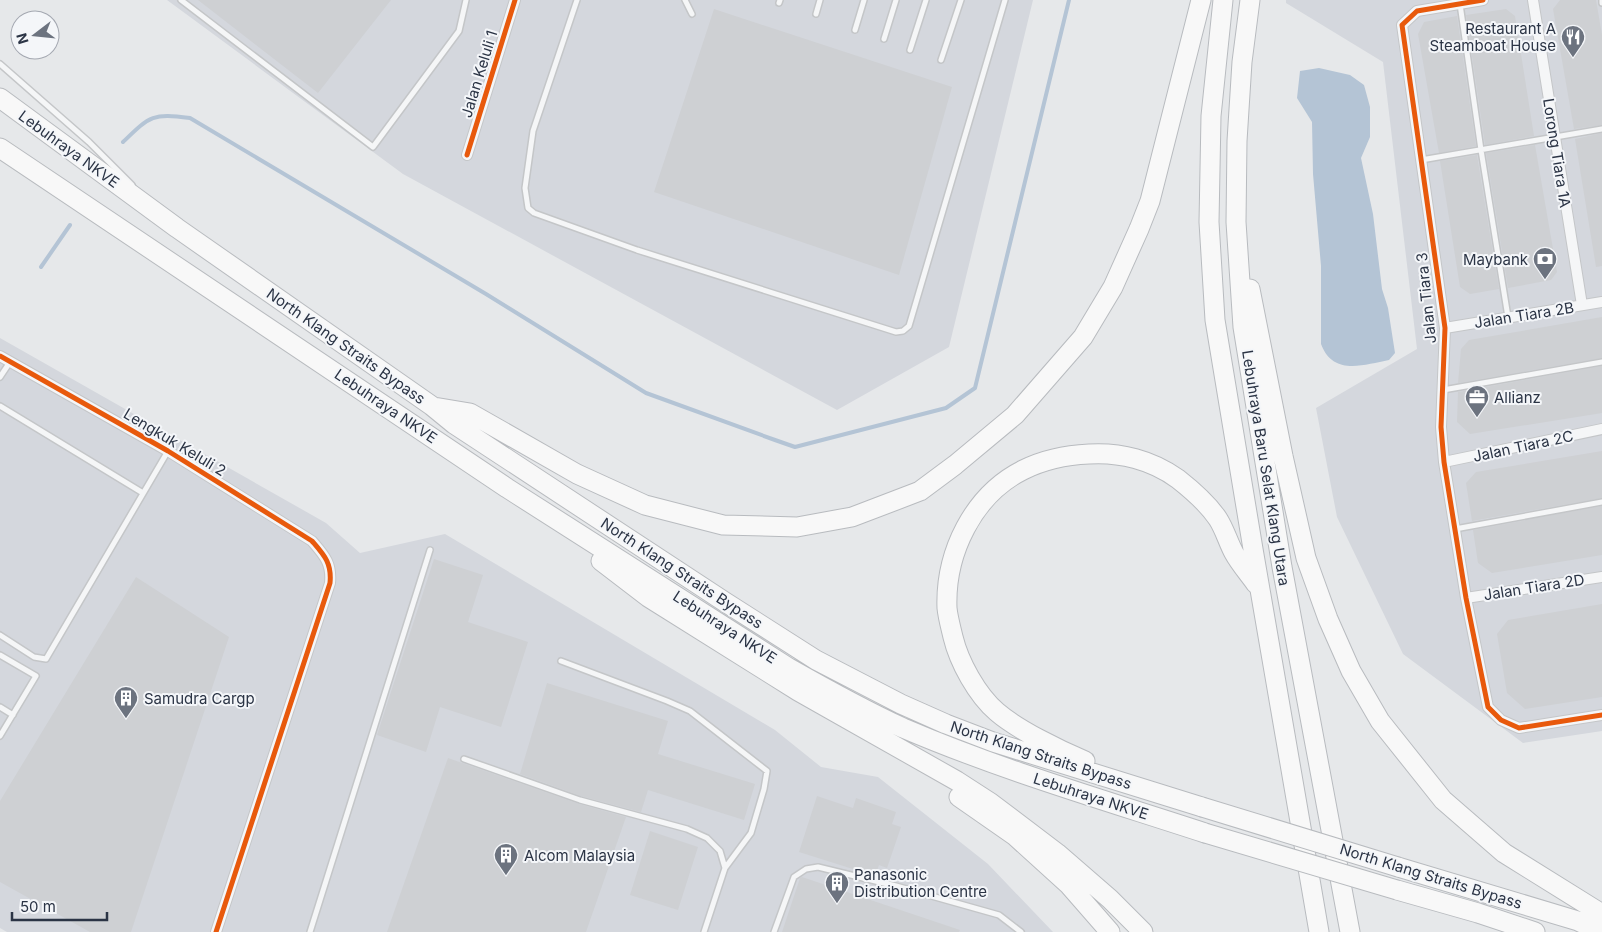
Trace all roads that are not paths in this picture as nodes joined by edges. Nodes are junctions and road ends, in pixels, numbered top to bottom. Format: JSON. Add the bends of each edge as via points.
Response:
{"nodes":[{"id":1,"x":181,"y":0,"type":"edge"},
{"id":2,"x":466,"y":0,"type":"edge"},
{"id":3,"x":515,"y":0,"type":"edge"},
{"id":4,"x":577,"y":0,"type":"edge"},
{"id":5,"x":685,"y":0,"type":"edge"},
{"id":6,"x":820,"y":0,"type":"edge"},
{"id":7,"x":864,"y":0,"type":"edge"},
{"id":8,"x":896,"y":0,"type":"edge"},
{"id":9,"x":926,"y":0,"type":"edge"},
{"id":10,"x":961,"y":0,"type":"edge"},
{"id":11,"x":1005,"y":0,"type":"edge"},
{"id":12,"x":1201,"y":0,"type":"edge"},
{"id":13,"x":1223,"y":0,"type":"edge"},
{"id":14,"x":1250,"y":0,"type":"edge"},
{"id":15,"x":1483,"y":0,"type":"edge"},
{"id":16,"x":1533,"y":0,"type":"edge"},
{"id":17,"x":1460,"y":4,"type":"junction"},
{"id":18,"x":692,"y":14,"type":"dead end"},
{"id":19,"x":816,"y":14,"type":"dead end"},
{"id":20,"x":855,"y":30,"type":"dead end"},
{"id":21,"x":884,"y":39,"type":"dead end"},
{"id":22,"x":910,"y":50,"type":"dead end"},
{"id":23,"x":941,"y":60,"type":"dead end"},
{"id":24,"x":0,"y":64,"type":"edge"},
{"id":25,"x":0,"y":98,"type":"edge"},
{"id":26,"x":1602,"y":129,"type":"edge"},
{"id":27,"x":1555,"y":137,"type":"junction"},
{"id":28,"x":0,"y":148,"type":"edge"},
{"id":29,"x":1480,"y":150,"type":"junction"},
{"id":30,"x":467,"y":155,"type":"dead end"},
{"id":31,"x":1421,"y":160,"type":"junction"},
{"id":32,"x":136,"y":188,"type":"dead end"},
{"id":33,"x":143,"y":195,"type":"dead end"},
{"id":34,"x":1236,"y":222,"type":"junction"},
{"id":35,"x":177,"y":228,"type":"junction"},
{"id":36,"x":235,"y":268,"type":"joint"},
{"id":37,"x":1602,"y":302,"type":"edge"},
{"id":38,"x":1582,"y":306,"type":"junction"},
{"id":39,"x":1508,"y":318,"type":"junction"},
{"id":40,"x":1445,"y":328,"type":"junction"},
{"id":41,"x":0,"y":356,"type":"edge"},
{"id":42,"x":10,"y":362,"type":"junction"},
{"id":43,"x":1602,"y":362,"type":"edge"},
{"id":44,"x":0,"y":377,"type":"edge"},
{"id":45,"x":1443,"y":390,"type":"junction"},
{"id":46,"x":0,"y":406,"type":"edge"},
{"id":47,"x":432,"y":406,"type":"junction"},
{"id":48,"x":1602,"y":429,"type":"edge"},
{"id":49,"x":168,"y":451,"type":"junction"},
{"id":50,"x":1444,"y":462,"type":"junction"},
{"id":51,"x":507,"y":488,"type":"junction"},
{"id":52,"x":143,"y":493,"type":"junction"},
{"id":53,"x":1602,"y":502,"type":"edge"},
{"id":54,"x":1454,"y":529,"type":"junction"},
{"id":55,"x":430,"y":550,"type":"dead end"},
{"id":56,"x":1602,"y":576,"type":"edge"},
{"id":57,"x":1260,"y":589,"type":"junction"},
{"id":58,"x":1466,"y":598,"type":"junction"},
{"id":59,"x":0,"y":635,"type":"edge"},
{"id":60,"x":0,"y":655,"type":"edge"},
{"id":61,"x":561,"y":661,"type":"dead end"},
{"id":62,"x":0,"y":707,"type":"edge"},
{"id":63,"x":1602,"y":714,"type":"edge"},
{"id":64,"x":13,"y":715,"type":"junction"},
{"id":65,"x":848,"y":719,"type":"junction"},
{"id":66,"x":0,"y":736,"type":"edge"},
{"id":67,"x":464,"y":759,"type":"dead end"},
{"id":68,"x":1170,"y":797,"type":"junction"},
{"id":69,"x":725,"y":868,"type":"junction"},
{"id":70,"x":1602,"y":914,"type":"edge"},
{"id":71,"x":216,"y":932,"type":"edge"},
{"id":72,"x":310,"y":932,"type":"edge"},
{"id":73,"x":704,"y":932,"type":"edge"},
{"id":74,"x":774,"y":932,"type":"edge"},
{"id":75,"x":1022,"y":932,"type":"edge"},
{"id":76,"x":1110,"y":932,"type":"edge"},
{"id":77,"x":1143,"y":932,"type":"edge"},
{"id":78,"x":1319,"y":932,"type":"edge"},
{"id":79,"x":1350,"y":932,"type":"edge"},
{"id":80,"x":1535,"y":932,"type":"edge"},
{"id":81,"x":1601,"y":932,"type":"edge"}],
"edges":[{"from":1,"to":2,"type":"lane","via":[[373,147],[459,31]]},
{"from":3,"to":30,"type":"street","name":"Jalan Keluli 1"},
{"from":4,"to":11,"type":"lane","via":[[533,131],[525,188],[528,208],[636,250],[896,332],[909,326]]},
{"from":5,"to":18,"type":"lane"},
{"from":6,"to":19,"type":"lane"},
{"from":7,"to":20,"type":"lane"},
{"from":8,"to":21,"type":"lane"},
{"from":9,"to":22,"type":"lane"},
{"from":10,"to":23,"type":"lane"},
{"from":12,"to":47,"type":"highway","via":[[1150,201],[1113,287],[1083,337],[1015,415],[920,491],[852,518],[797,527],[724,525],[645,505],[577,474],[470,413]]},
{"from":13,"to":57,"type":"highway","name":"Lebuhraya Baru Selat Klang Utara","via":[[1211,116],[1209,222],[1218,339]]},
{"from":14,"to":34,"type":"highway","name":"Lebuhraya Baru Selat Klang Utara","via":[[1237,141]]},
{"from":15,"to":17,"type":"street"},
{"from":16,"to":27,"type":"street","name":"Lorong Tiara 1A"},
{"from":17,"to":29,"type":"lane"},
{"from":17,"to":31,"type":"street","name":"Jalan Tiara 3","via":[[1417,11],[1402,25]]},
{"from":24,"to":32,"type":"lane"},
{"from":25,"to":35,"type":"highway","name":"Lebuhraya NKVE"},
{"from":26,"to":27,"type":"lane"},
{"from":27,"to":29,"type":"lane"},
{"from":27,"to":38,"type":"street","name":"Lorong Tiara 1A"},
{"from":28,"to":51,"type":"highway","name":"Lebuhraya NKVE"},
{"from":29,"to":31,"type":"lane"},
{"from":29,"to":39,"type":"lane"},
{"from":31,"to":40,"type":"street","name":"Jalan Tiara 3"},
{"from":33,"to":35,"type":"lane"},
{"from":34,"to":70,"type":"highway","via":[[1282,456],[1306,558],[1351,670],[1380,721],[1443,800],[1504,853]]},
{"from":34,"to":79,"type":"highway","name":"Lebuhraya Baru Selat Klang Utara","via":[[1243,327],[1282,567]]},
{"from":35,"to":36,"type":"highway","name":"Lebuhraya NKVE"},
{"from":36,"to":47,"type":"highway","name":"North Klang Straits Bypass"},
{"from":37,"to":38,"type":"street","name":"Jalan Tiara 2B"},
{"from":38,"to":39,"type":"street","name":"Jalan Tiara 2B"},
{"from":39,"to":40,"type":"street","name":"Jalan Tiara 2B"},
{"from":40,"to":45,"type":"street","name":"Jalan Tiara 3"},
{"from":41,"to":42,"type":"street","name":"Lengkuk Keluli 2"},
{"from":42,"to":44,"type":"lane"},
{"from":42,"to":49,"type":"street","name":"Lengkuk Keluli 2"},
{"from":43,"to":45,"type":"lane"},
{"from":45,"to":50,"type":"street","name":"Jalan Tiara 3","via":[[1441,427]]},
{"from":46,"to":52,"type":"lane"},
{"from":47,"to":68,"type":"highway","name":"North Klang Straits Bypass","via":[[454,424],[816,660],[954,727]]},
{"from":48,"to":50,"type":"street","name":"Jalan Tiara 2C"},
{"from":49,"to":52,"type":"lane"},
{"from":49,"to":71,"type":"street","name":"Lengkuk Keluli 2","via":[[312,541],[331,572]]},
{"from":50,"to":54,"type":"street","name":"Jalan Tiara 3"},
{"from":51,"to":65,"type":"highway","via":[[648,597]]},
{"from":51,"to":80,"type":"highway","name":"Lebuhraya NKVE","bridge":true,"via":[[780,663],[902,727],[984,761],[1205,833]]},
{"from":52,"to":59,"type":"lane","via":[[46,659],[34,657]]},
{"from":53,"to":54,"type":"lane"},
{"from":54,"to":58,"type":"street","name":"Jalan Tiara 3"},
{"from":55,"to":72,"type":"lane"},
{"from":56,"to":58,"type":"street","name":"Jalan Tiara 2D"},
{"from":57,"to":68,"type":"highway","via":[[1234,554],[1217,518],[1191,489],[1162,468],[1120,455],[1077,455],[1022,470],[982,503],[960,539],[952,559],[948,610],[956,648],[966,671],[986,699],[996,711],[1043,740]]},
{"from":57,"to":78,"type":"highway","name":"Lebuhraya Baru Selat Klang Utara"},
{"from":58,"to":63,"type":"street","name":"Jalan Tiara 3","via":[[1488,707],[1501,720],[1519,728]]},
{"from":60,"to":64,"type":"lane","via":[[36,676]]},
{"from":61,"to":69,"type":"lane","via":[[690,711],[767,770],[751,833]]},
{"from":62,"to":64,"type":"lane"},
{"from":64,"to":66,"type":"lane"},
{"from":65,"to":76,"type":"highway","via":[[1015,836],[1069,885]]},
{"from":65,"to":77,"type":"highway","via":[[991,802],[1058,853]]},
{"from":67,"to":69,"type":"lane","via":[[580,800],[707,838],[720,851]]},
{"from":68,"to":81,"type":"highway","name":"North Klang Straits Bypass","bridge":true,"via":[[1578,921]]},
{"from":69,"to":73,"type":"lane"},
{"from":74,"to":75,"type":"lane","via":[[794,877],[806,869],[818,867],[999,915]]}]}
